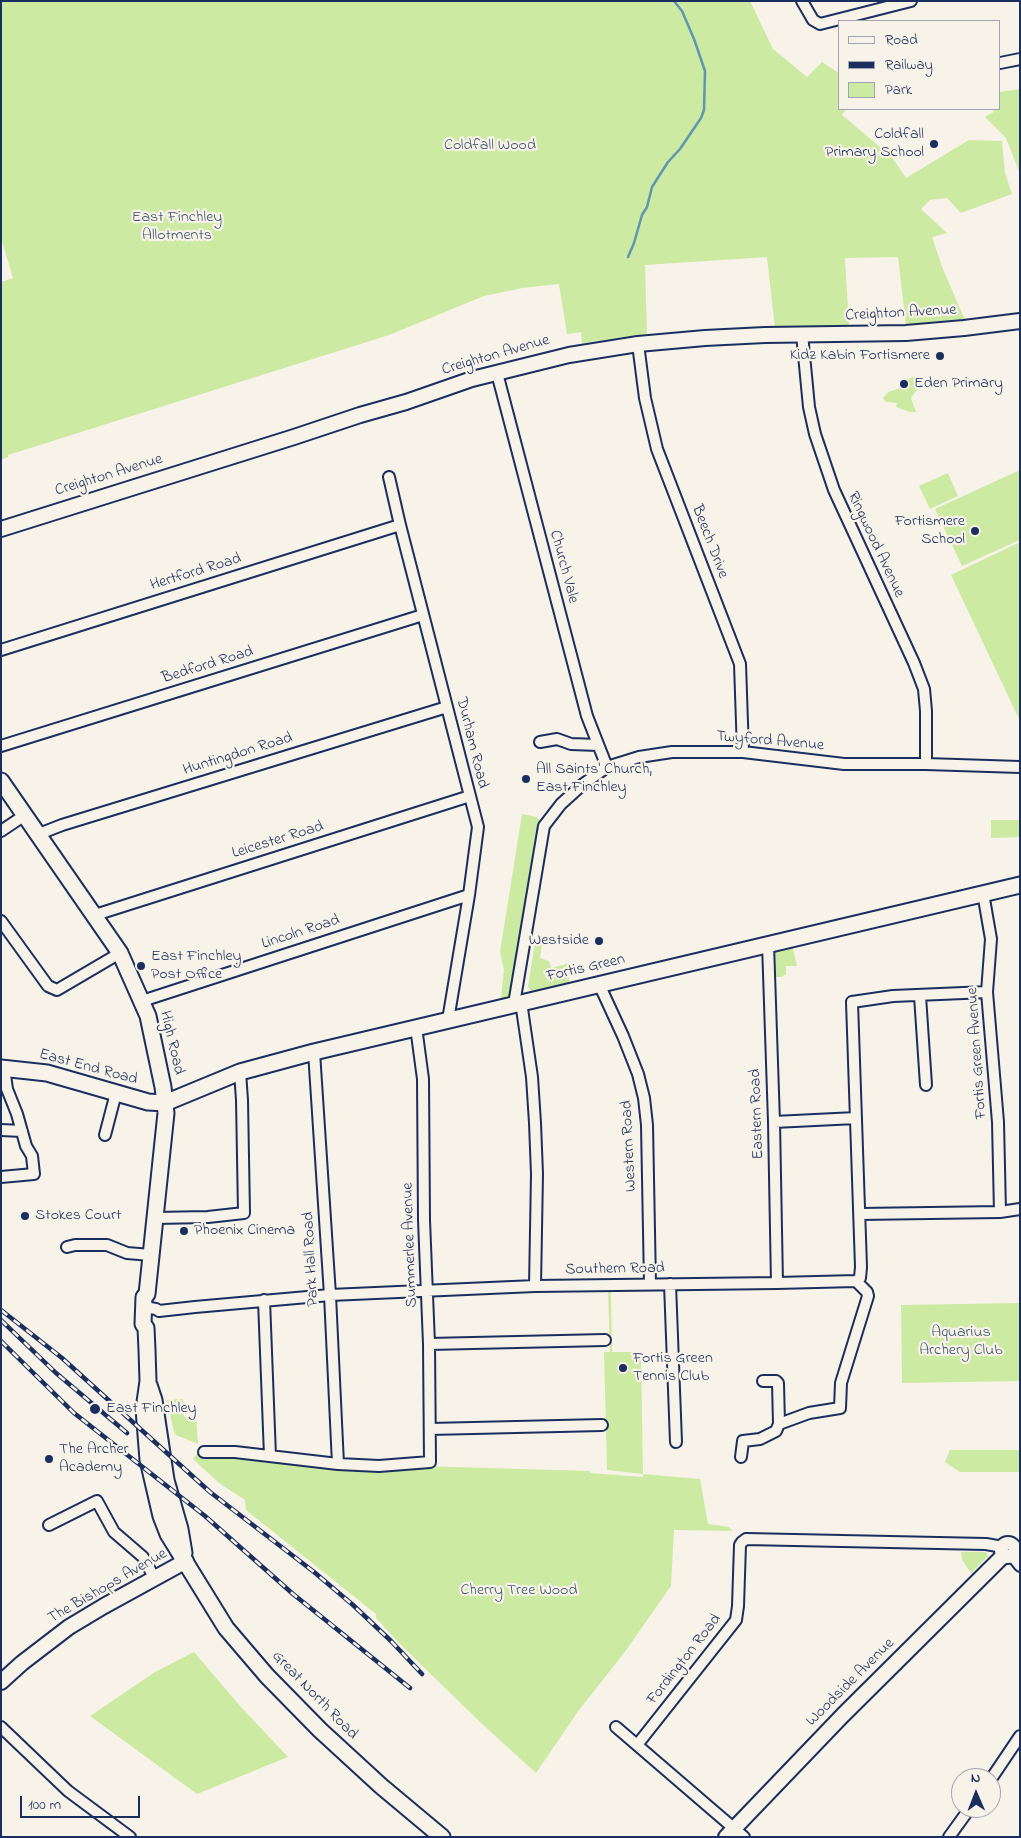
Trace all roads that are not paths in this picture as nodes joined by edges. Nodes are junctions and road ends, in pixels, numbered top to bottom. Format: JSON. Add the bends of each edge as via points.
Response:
{"nodes":[{"id":1,"x":802,"y":1,"type":"edge"},
{"id":2,"x":911,"y":1,"type":"edge"},
{"id":3,"x":1020,"y":59,"type":"edge"},
{"id":4,"x":1001,"y":63,"type":"edge"},
{"id":5,"x":1020,"y":321,"type":"edge"},
{"id":6,"x":802,"y":334,"type":"junction"},
{"id":7,"x":638,"y":344,"type":"junction"},
{"id":8,"x":497,"y":373,"type":"junction"},
{"id":9,"x":389,"y":477,"type":"dead end"},
{"id":10,"x":400,"y":525,"type":"junction"},
{"id":11,"x":1,"y":529,"type":"edge"},
{"id":12,"x":423,"y":616,"type":"junction"},
{"id":13,"x":1,"y":650,"type":"edge"},
{"id":14,"x":447,"y":707,"type":"junction"},
{"id":15,"x":540,"y":742,"type":"dead end"},
{"id":16,"x":598,"y":745,"type":"junction"},
{"id":17,"x":1,"y":746,"type":"edge"},
{"id":18,"x":743,"y":752,"type":"junction"},
{"id":19,"x":926,"y":764,"type":"junction"},
{"id":20,"x":607,"y":767,"type":"junction"},
{"id":21,"x":1020,"y":767,"type":"edge"},
{"id":22,"x":1,"y":781,"type":"edge"},
{"id":23,"x":470,"y":796,"type":"junction"},
{"id":24,"x":25,"y":815,"type":"junction"},
{"id":25,"x":1,"y":831,"type":"edge"},
{"id":26,"x":39,"y":834,"type":"junction"},
{"id":27,"x":1020,"y":885,"type":"edge"},
{"id":28,"x":983,"y":893,"type":"junction"},
{"id":29,"x":469,"y":895,"type":"junction"},
{"id":30,"x":95,"y":915,"type":"junction"},
{"id":31,"x":1,"y":921,"type":"edge"},
{"id":32,"x":768,"y":944,"type":"junction"},
{"id":33,"x":120,"y":953,"type":"junction"},
{"id":34,"x":599,"y":984,"type":"junction"},
{"id":35,"x":987,"y":992,"type":"junction"},
{"id":36,"x":920,"y":996,"type":"junction"},
{"id":37,"x":142,"y":1000,"type":"junction"},
{"id":38,"x":517,"y":1003,"type":"junction"},
{"id":39,"x":448,"y":1020,"type":"junction"},
{"id":40,"x":416,"y":1027,"type":"junction"},
{"id":41,"x":314,"y":1052,"type":"junction"},
{"id":42,"x":3,"y":1068,"type":"edge"},
{"id":43,"x":240,"y":1072,"type":"junction"},
{"id":44,"x":926,"y":1085,"type":"dead end"},
{"id":45,"x":116,"y":1093,"type":"junction"},
{"id":46,"x":166,"y":1103,"type":"junction"},
{"id":47,"x":856,"y":1118,"type":"junction"},
{"id":48,"x":774,"y":1122,"type":"junction"},
{"id":49,"x":1,"y":1130,"type":"edge"},
{"id":50,"x":22,"y":1131,"type":"junction"},
{"id":51,"x":105,"y":1135,"type":"dead end"},
{"id":52,"x":1,"y":1177,"type":"edge"},
{"id":53,"x":1020,"y":1209,"type":"edge"},
{"id":54,"x":1000,"y":1212,"type":"junction"},
{"id":55,"x":860,"y":1214,"type":"junction"},
{"id":56,"x":155,"y":1218,"type":"junction"},
{"id":57,"x":66,"y":1247,"type":"dead end"},
{"id":58,"x":151,"y":1255,"type":"junction"},
{"id":59,"x":856,"y":1280,"type":"junction"},
{"id":60,"x":777,"y":1283,"type":"junction"},
{"id":61,"x":650,"y":1284,"type":"junction"},
{"id":62,"x":670,"y":1284,"type":"junction"},
{"id":63,"x":535,"y":1286,"type":"junction"},
{"id":64,"x":427,"y":1291,"type":"junction"},
{"id":65,"x":330,"y":1296,"type":"junction"},
{"id":66,"x":264,"y":1300,"type":"junction"},
{"id":67,"x":152,"y":1304,"type":"junction"},
{"id":68,"x":605,"y":1340,"type":"dead end"},
{"id":69,"x":429,"y":1344,"type":"junction"},
{"id":70,"x":148,"y":1381,"type":"junction"},
{"id":71,"x":763,"y":1381,"type":"dead end"},
{"id":72,"x":779,"y":1424,"type":"junction"},
{"id":73,"x":602,"y":1425,"type":"dead end"},
{"id":74,"x":430,"y":1429,"type":"junction"},
{"id":75,"x":676,"y":1442,"type":"dead end"},
{"id":76,"x":204,"y":1452,"type":"dead end"},
{"id":77,"x":270,"y":1456,"type":"junction"},
{"id":78,"x":741,"y":1457,"type":"dead end"},
{"id":79,"x":148,"y":1460,"type":"joint"},
{"id":80,"x":338,"y":1464,"type":"junction"},
{"id":81,"x":166,"y":1480,"type":"joint"},
{"id":82,"x":49,"y":1525,"type":"dead end"},
{"id":83,"x":1012,"y":1552,"type":"edge"},
{"id":84,"x":185,"y":1560,"type":"junction"},
{"id":85,"x":155,"y":1579,"type":"junction"},
{"id":86,"x":1,"y":1682,"type":"edge"},
{"id":87,"x":1,"y":1727,"type":"edge"},
{"id":88,"x":616,"y":1727,"type":"dead end"},
{"id":89,"x":1020,"y":1736,"type":"edge"},
{"id":90,"x":637,"y":1745,"type":"junction"},
{"id":91,"x":998,"y":1768,"type":"edge"},
{"id":92,"x":963,"y":1818,"type":"edge"},
{"id":93,"x":735,"y":1834,"type":"edge"},
{"id":94,"x":130,"y":1837,"type":"edge"},
{"id":95,"x":442,"y":1837,"type":"edge"},
{"id":96,"x":949,"y":1837,"type":"edge"}],
"edges":[{"from":1,"to":2,"type":"street","via":[[812,20],[820,24]]},
{"from":3,"to":4,"type":"street"},
{"from":5,"to":6,"type":"street","name":"Creighton Avenue","via":[[906,333]]},
{"from":6,"to":7,"type":"street","name":"Creighton Avenue"},
{"from":6,"to":19,"type":"street","name":"Ringwood Avenue","via":[[809,407],[828,476],[924,689]]},
{"from":7,"to":8,"type":"street","name":"Creighton Avenue","via":[[569,355]]},
{"from":7,"to":18,"type":"street","name":"Beech Drive","via":[[645,398],[657,449],[740,664]]},
{"from":8,"to":11,"type":"street","name":"Creighton Avenue"},
{"from":8,"to":16,"type":"street","name":"Church Vale","via":[[586,716]]},
{"from":9,"to":10,"type":"street","name":"Durham Road"},
{"from":10,"to":12,"type":"street","name":"Durham Road"},
{"from":10,"to":13,"type":"street","name":"Hertford Road"},
{"from":12,"to":14,"type":"street","name":"Durham Road"},
{"from":12,"to":17,"type":"street","name":"Bedford Road"},
{"from":14,"to":23,"type":"street","name":"Durham Road"},
{"from":14,"to":26,"type":"street","name":"Huntingdon Road"},
{"from":15,"to":16,"type":"street","via":[[556,738],[571,744]]},
{"from":16,"to":20,"type":"street","name":"Church Vale"},
{"from":18,"to":19,"type":"street","name":"Twyford Avenue","via":[[844,764]]},
{"from":18,"to":20,"type":"street","name":"Twyford Avenue","via":[[672,752],[638,757]]},
{"from":19,"to":21,"type":"street","name":"Twyford Avenue"},
{"from":20,"to":38,"type":"street","name":"Twyford Avenue","via":[[561,804],[544,826]]},
{"from":22,"to":24,"type":"main road","name":"High Road"},
{"from":23,"to":29,"type":"street","name":"Durham Road","via":[[478,827]]},
{"from":23,"to":30,"type":"street","name":"Leicester Road"},
{"from":24,"to":25,"type":"street"},
{"from":24,"to":26,"type":"main road","name":"High Road"},
{"from":26,"to":30,"type":"main road","name":"High Road"},
{"from":27,"to":28,"type":"main road","name":"Fortis Green"},
{"from":28,"to":32,"type":"main road","name":"Fortis Green"},
{"from":28,"to":35,"type":"street","name":"Fortis Green Avenue","via":[[991,938]]},
{"from":29,"to":37,"type":"street","name":"Lincoln Road"},
{"from":29,"to":39,"type":"street","name":"Durham Road"},
{"from":30,"to":33,"type":"main road","name":"High Road"},
{"from":31,"to":33,"type":"street","via":[[48,986],[57,990]]},
{"from":32,"to":34,"type":"main road","name":"Fortis Green"},
{"from":32,"to":48,"type":"street","name":"Eastern Road"},
{"from":33,"to":37,"type":"main road","name":"High Road"},
{"from":34,"to":38,"type":"main road","name":"Fortis Green"},
{"from":34,"to":61,"type":"street","name":"Western Road","via":[[624,1036],[644,1098]]},
{"from":35,"to":36,"type":"street"},
{"from":35,"to":54,"type":"street","name":"Fortis Green Avenue","via":[[998,1122]]},
{"from":36,"to":44,"type":"street"},
{"from":36,"to":47,"type":"street","via":[[852,1002]]},
{"from":37,"to":46,"type":"main road","name":"High Road"},
{"from":38,"to":39,"type":"main road","name":"Fortis Green"},
{"from":38,"to":63,"type":"street","name":"Twyford Avenue","via":[[532,1077],[535,1123]]},
{"from":39,"to":40,"type":"main road","name":"Fortis Green"},
{"from":40,"to":41,"type":"main road","name":"Fortis Green"},
{"from":40,"to":64,"type":"street","name":"Summerlee Avenue","via":[[423,1079]]},
{"from":41,"to":43,"type":"main road","name":"Fortis Green"},
{"from":41,"to":65,"type":"street","name":"Park Hall Road"},
{"from":42,"to":45,"type":"main road","name":"East End Road","via":[[46,1073]]},
{"from":42,"to":50,"type":"street","via":[[4,1081]]},
{"from":43,"to":46,"type":"main road","name":"Fortis Green"},
{"from":43,"to":56,"type":"street","via":[[244,1213]]},
{"from":45,"to":46,"type":"main road","name":"East End Road","via":[[148,1102]]},
{"from":45,"to":51,"type":"street"},
{"from":46,"to":56,"type":"main road","name":"High Road"},
{"from":47,"to":48,"type":"street"},
{"from":47,"to":55,"type":"street"},
{"from":48,"to":60,"type":"street","name":"Eastern Road"},
{"from":49,"to":50,"type":"street"},
{"from":50,"to":52,"type":"street","via":[[32,1156],[34,1174]]},
{"from":53,"to":54,"type":"street"},
{"from":54,"to":55,"type":"street"},
{"from":55,"to":59,"type":"street","via":[[861,1274]]},
{"from":56,"to":58,"type":"main road","name":"High Road"},
{"from":57,"to":58,"type":"street","via":[[107,1245],[126,1254]]},
{"from":58,"to":67,"type":"main road","name":"High Road"},
{"from":59,"to":60,"type":"street","name":"Southern Road"},
{"from":59,"to":72,"type":"street","via":[[868,1296],[841,1383],[840,1408],[809,1412]]},
{"from":60,"to":62,"type":"street","name":"Southern Road"},
{"from":61,"to":62,"type":"street","name":"Southern Road"},
{"from":61,"to":63,"type":"street","name":"Southern Road"},
{"from":62,"to":75,"type":"street"},
{"from":63,"to":64,"type":"street","name":"Southern Road"},
{"from":64,"to":65,"type":"street","name":"Southern Road"},
{"from":64,"to":69,"type":"street","name":"Summerlee Avenue"},
{"from":65,"to":66,"type":"street","name":"Southern Road"},
{"from":65,"to":80,"type":"street","name":"Park Hall Road"},
{"from":66,"to":67,"type":"street","name":"Southern Road"},
{"from":66,"to":77,"type":"street"},
{"from":67,"to":70,"type":"main road","name":"High Road","via":[[144,1297]]},
{"from":68,"to":69,"type":"street"},
{"from":69,"to":74,"type":"street","name":"Summerlee Avenue"},
{"from":70,"to":79,"type":"main road","name":"High Road","via":[[144,1409]]},
{"from":70,"to":81,"type":"main road","name":"High Road","via":[[154,1400]]},
{"from":71,"to":72,"type":"street","via":[[778,1383]]},
{"from":72,"to":78,"type":"street","via":[[776,1431],[760,1439],[743,1441]]},
{"from":73,"to":74,"type":"street"},
{"from":74,"to":80,"type":"street","name":"Summerlee Avenue","via":[[430,1462],[379,1466]]},
{"from":76,"to":77,"type":"street"},
{"from":77,"to":80,"type":"street"},
{"from":79,"to":84,"type":"main road","name":"Great North Road","via":[[161,1516]]},
{"from":81,"to":84,"type":"main road","name":"Great North Road"},
{"from":82,"to":85,"type":"street","via":[[97,1501],[114,1532],[142,1557]]},
{"from":83,"to":90,"type":"street","name":"Fordington Road","via":[[986,1544],[746,1539],[740,1545],[736,1620]]},
{"from":83,"to":93,"type":"street","name":"Woodside Avenue","via":[[843,1715]]},
{"from":84,"to":85,"type":"street","name":"The Bishops Avenue"},
{"from":84,"to":95,"type":"main road","name":"Great North Road","via":[[226,1628],[288,1699],[381,1786]]},
{"from":85,"to":86,"type":"street","name":"The Bishops Avenue","via":[[69,1627]]},
{"from":87,"to":94,"type":"street","via":[[68,1791]]},
{"from":88,"to":90,"type":"street"},
{"from":89,"to":91,"type":"street"},
{"from":90,"to":93,"type":"street"},
{"from":92,"to":96,"type":"street"}]}
